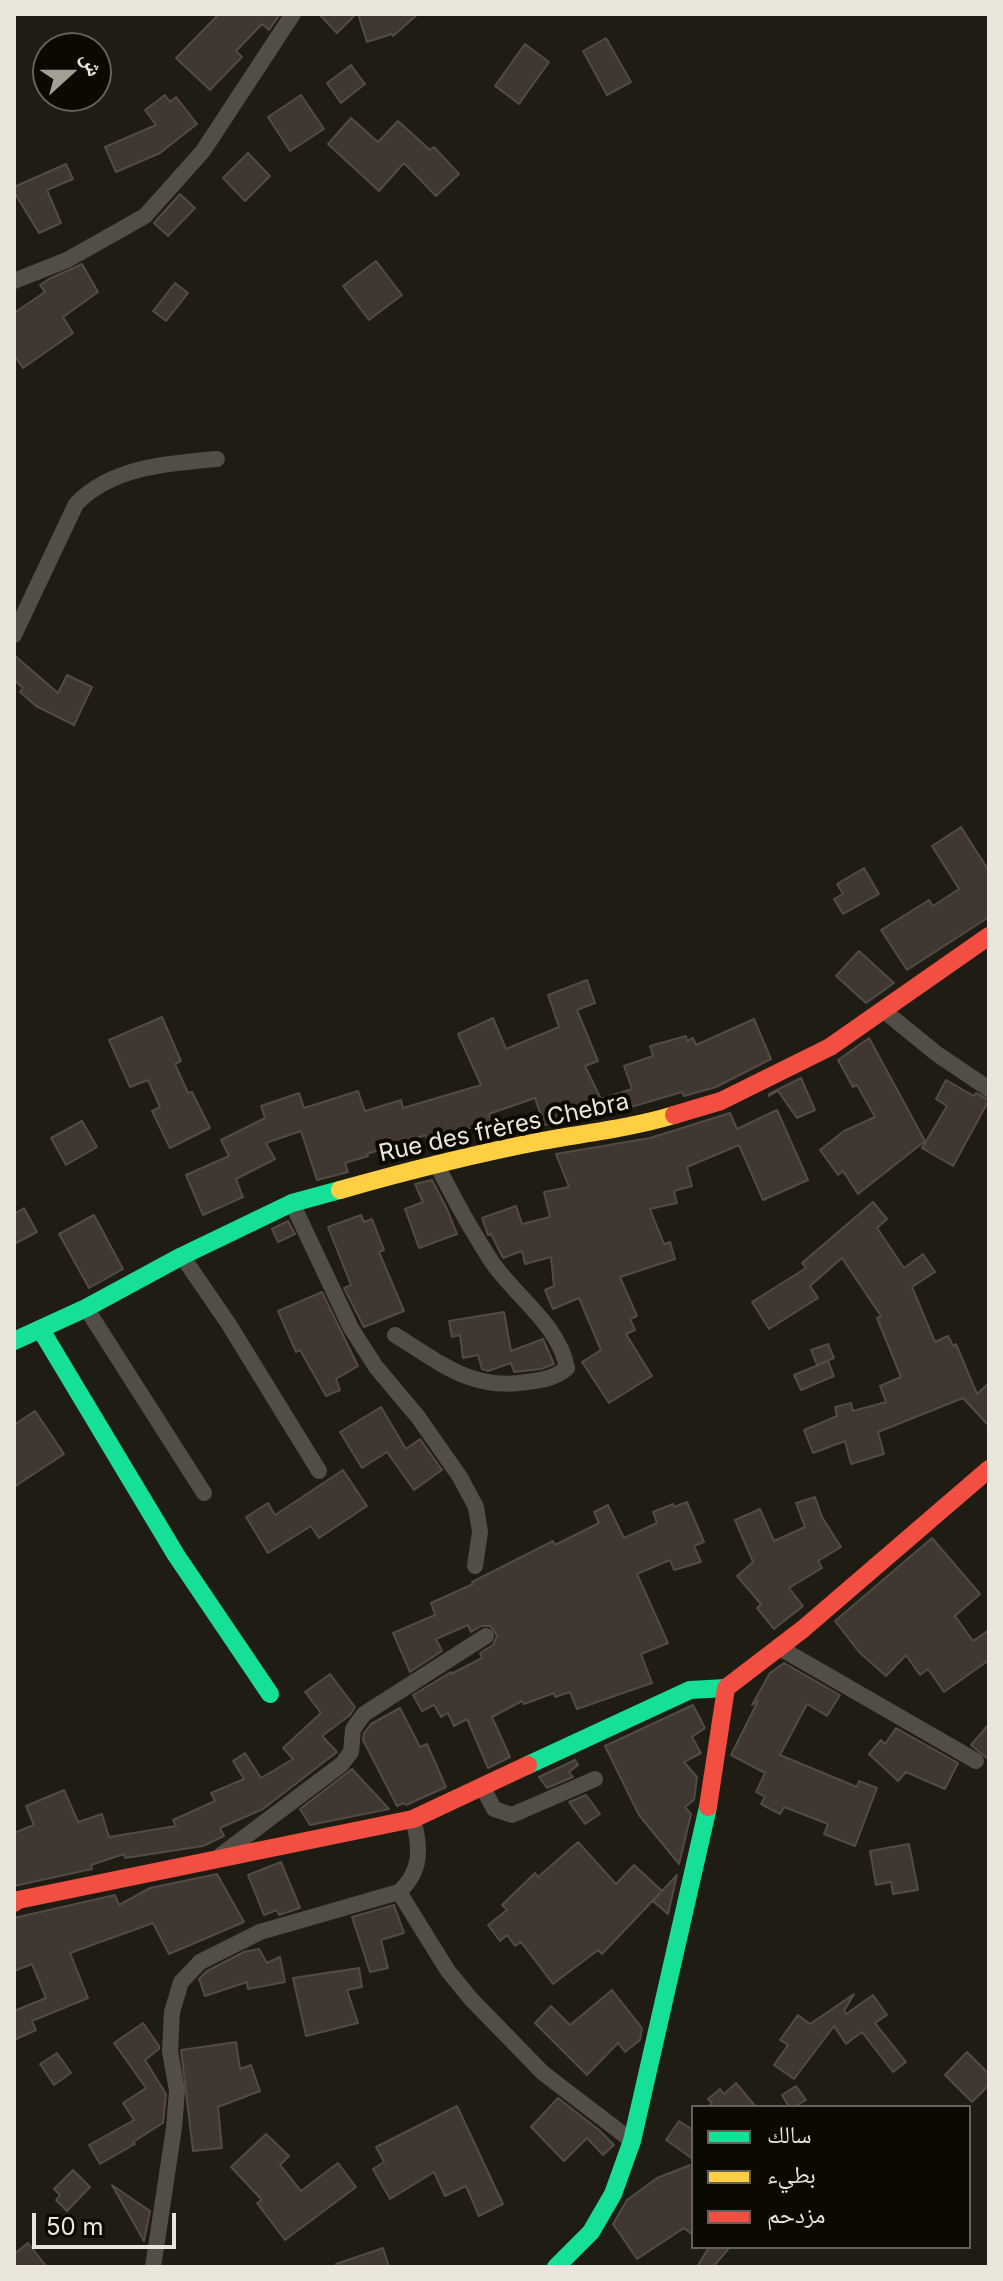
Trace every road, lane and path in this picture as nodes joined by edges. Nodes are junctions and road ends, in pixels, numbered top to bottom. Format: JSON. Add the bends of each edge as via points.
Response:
{"nodes":[{"id":1,"x":293,"y":14,"type":"edge"},
{"id":2,"x":14,"y":281,"type":"edge"},
{"id":3,"x":217,"y":459,"type":"dead end"},
{"id":4,"x":14,"y":635,"type":"edge"},
{"id":5,"x":989,"y":936,"type":"edge"},
{"id":6,"x":883,"y":1010,"type":"junction"},
{"id":7,"x":989,"y":1089,"type":"edge"},
{"id":8,"x":436,"y":1163,"type":"junction"},
{"id":9,"x":292,"y":1203,"type":"junction"},
{"id":10,"x":182,"y":1256,"type":"junction"},
{"id":11,"x":86,"y":1308,"type":"junction"},
{"id":12,"x":41,"y":1330,"type":"junction"},
{"id":13,"x":395,"y":1335,"type":"dead end"},
{"id":14,"x":14,"y":1341,"type":"edge"},
{"id":15,"x":989,"y":1469,"type":"edge"},
{"id":16,"x":319,"y":1471,"type":"dead end"},
{"id":17,"x":204,"y":1493,"type":"dead end"},
{"id":18,"x":475,"y":1566,"type":"dead end"},
{"id":19,"x":486,"y":1636,"type":"dead end"},
{"id":20,"x":780,"y":1648,"type":"junction"},
{"id":21,"x":726,"y":1688,"type":"junction"},
{"id":22,"x":270,"y":1694,"type":"dead end"},
{"id":23,"x":976,"y":1761,"type":"dead end"},
{"id":24,"x":595,"y":1779,"type":"dead end"},
{"id":25,"x":482,"y":1786,"type":"junction"},
{"id":26,"x":413,"y":1819,"type":"junction"},
{"id":27,"x":216,"y":1858,"type":"junction"},
{"id":28,"x":399,"y":1892,"type":"junction"},
{"id":29,"x":14,"y":1903,"type":"edge"},
{"id":30,"x":632,"y":2141,"type":"junction"},
{"id":31,"x":153,"y":2267,"type":"edge"},
{"id":32,"x":556,"y":2267,"type":"edge"}],
"edges":[{"from":1,"to":2,"type":"street","via":[[203,151],[145,216],[67,260]]},
{"from":3,"to":4,"type":"street","via":[[115,476],[88,491],[76,504]]},
{"from":5,"to":6,"type":"street","name":"Rue des frères Chebra"},
{"from":6,"to":7,"type":"street"},
{"from":6,"to":8,"type":"street","name":"Rue des frères Chebra","via":[[830,1047],[721,1101],[647,1123]]},
{"from":8,"to":9,"type":"street","name":"Rue des frères Chebra"},
{"from":8,"to":13,"type":"street","via":[[493,1263],[564,1351],[567,1368],[558,1376],[503,1386],[467,1378]]},
{"from":9,"to":10,"type":"street","name":"Rue des frères Chebra"},
{"from":9,"to":18,"type":"street","via":[[351,1328],[444,1453],[476,1507],[480,1532]]},
{"from":10,"to":11,"type":"street","name":"Rue des frères Chebra"},
{"from":10,"to":16,"type":"street"},
{"from":11,"to":12,"type":"street","name":"Rue des frères Chebra"},
{"from":11,"to":17,"type":"street"},
{"from":12,"to":14,"type":"street","name":"Rue des frères Chebra"},
{"from":12,"to":22,"type":"street","via":[[176,1555]]},
{"from":15,"to":20,"type":"street"},
{"from":19,"to":27,"type":"street","via":[[364,1714],[353,1729],[351,1752],[342,1764]]},
{"from":20,"to":21,"type":"street"},
{"from":20,"to":23,"type":"street"},
{"from":21,"to":25,"type":"street","via":[[690,1690]]},
{"from":21,"to":30,"type":"street","via":[[708,1805]]},
{"from":24,"to":25,"type":"street","via":[[512,1815],[494,1809]]},
{"from":25,"to":26,"type":"street"},
{"from":26,"to":27,"type":"street"},
{"from":26,"to":28,"type":"street","via":[[419,1864]]},
{"from":27,"to":29,"type":"street"},
{"from":28,"to":30,"type":"street","via":[[471,1999],[543,2073]]},
{"from":28,"to":31,"type":"street","via":[[260,1932],[200,1962],[181,1982],[172,2012],[170,2051],[177,2091],[174,2128]]},
{"from":30,"to":32,"type":"street","via":[[613,2194],[591,2232]]}]}
